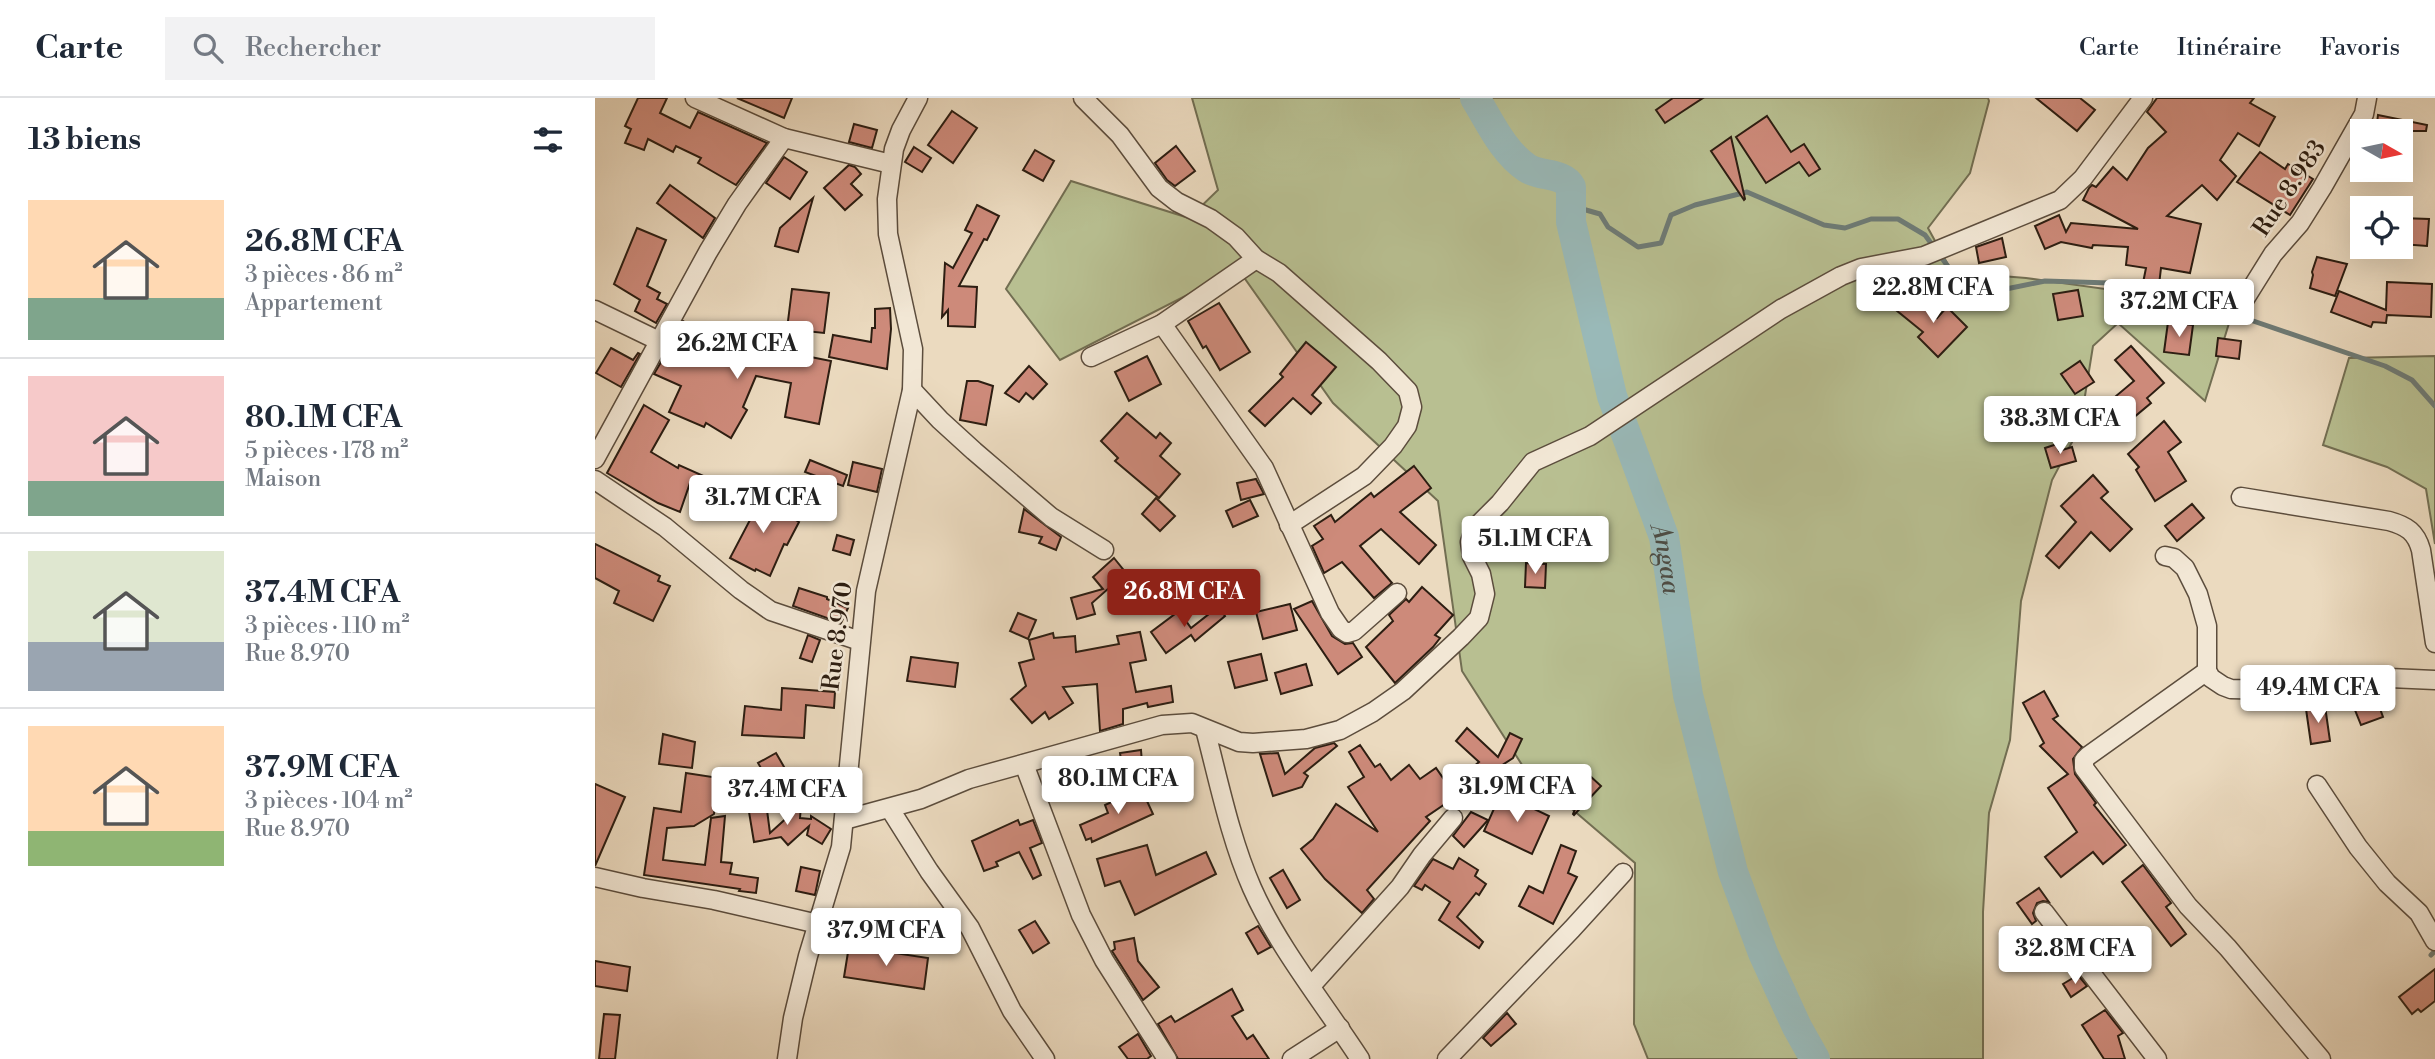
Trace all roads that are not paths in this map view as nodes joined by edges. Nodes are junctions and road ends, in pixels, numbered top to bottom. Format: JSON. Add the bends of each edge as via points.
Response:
{"nodes":[{"id":1,"x":695,"y":98,"type":"edge"},
{"id":2,"x":918,"y":98,"type":"edge"},
{"id":3,"x":1083,"y":98,"type":"edge"},
{"id":4,"x":2143,"y":98,"type":"edge"},
{"id":5,"x":2367,"y":98,"type":"edge"},
{"id":6,"x":784,"y":138,"type":"junction"},
{"id":7,"x":891,"y":164,"type":"junction"},
{"id":8,"x":1256,"y":260,"type":"junction"},
{"id":9,"x":2243,"y":302,"type":"dead end"},
{"id":10,"x":595,"y":310,"type":"edge"},
{"id":11,"x":1162,"y":324,"type":"junction"},
{"id":12,"x":659,"y":341,"type":"junction"},
{"id":13,"x":1091,"y":357,"type":"dead end"},
{"id":14,"x":912,"y":390,"type":"junction"},
{"id":15,"x":595,"y":459,"type":"edge"},
{"id":16,"x":595,"y":480,"type":"edge"},
{"id":17,"x":2241,"y":497,"type":"dead end"},
{"id":18,"x":1289,"y":525,"type":"junction"},
{"id":19,"x":1104,"y":550,"type":"dead end"},
{"id":20,"x":2165,"y":556,"type":"dead end"},
{"id":21,"x":1397,"y":593,"type":"dead end"},
{"id":22,"x":860,"y":641,"type":"junction"},
{"id":23,"x":2435,"y":643,"type":"edge"},
{"id":24,"x":2207,"y":671,"type":"junction"},
{"id":25,"x":2435,"y":680,"type":"edge"},
{"id":26,"x":1205,"y":729,"type":"junction"},
{"id":27,"x":1024,"y":764,"type":"junction"},
{"id":28,"x":2317,"y":785,"type":"dead end"},
{"id":29,"x":890,"y":809,"type":"junction"},
{"id":30,"x":1453,"y":818,"type":"dead end"},
{"id":31,"x":844,"y":820,"type":"junction"},
{"id":32,"x":1623,"y":873,"type":"dead end"},
{"id":33,"x":595,"y":877,"type":"edge"},
{"id":34,"x":2044,"y":912,"type":"dead end"},
{"id":35,"x":818,"y":924,"type":"junction"},
{"id":36,"x":2435,"y":941,"type":"edge"},
{"id":37,"x":1311,"y":986,"type":"junction"},
{"id":38,"x":1340,"y":1028,"type":"junction"},
{"id":39,"x":787,"y":1059,"type":"edge"},
{"id":40,"x":1045,"y":1059,"type":"edge"},
{"id":41,"x":1167,"y":1059,"type":"edge"},
{"id":42,"x":1292,"y":1059,"type":"edge"},
{"id":43,"x":1360,"y":1059,"type":"edge"},
{"id":44,"x":1447,"y":1059,"type":"edge"},
{"id":45,"x":2157,"y":1059,"type":"edge"},
{"id":46,"x":2321,"y":1059,"type":"edge"}],
"edges":[{"from":1,"to":6,"type":"street"},
{"from":2,"to":7,"type":"street","name":"Rue 8.970","via":[[901,130]]},
{"from":3,"to":8,"type":"street","via":[[1120,135],[1159,188],[1237,237]]},
{"from":4,"to":26,"type":"street","via":[[2070,192],[2043,208],[1924,256],[1841,276],[1781,309],[1590,436],[1533,461],[1475,529],[1472,556],[1485,594],[1479,618],[1403,691],[1373,712],[1340,730],[1306,739],[1246,742]]},
{"from":5,"to":9,"type":"street","name":"Rue 8.983","via":[[2364,114],[2322,188]]},
{"from":6,"to":7,"type":"street"},
{"from":6,"to":12,"type":"street","via":[[737,204]]},
{"from":7,"to":14,"type":"street","name":"Rue 8.970","via":[[888,234],[913,349]]},
{"from":8,"to":11,"type":"street"},
{"from":8,"to":18,"type":"street","via":[[1279,273],[1379,361],[1408,391],[1412,407],[1407,426],[1393,446],[1364,475]]},
{"from":10,"to":12,"type":"street"},
{"from":11,"to":13,"type":"street"},
{"from":11,"to":18,"type":"street","via":[[1264,468]]},
{"from":12,"to":15,"type":"street"},
{"from":14,"to":19,"type":"street","via":[[974,452],[1051,517]]},
{"from":14,"to":22,"type":"street","name":"Rue 8.970","via":[[870,565]]},
{"from":16,"to":22,"type":"street","via":[[665,527],[771,611]]},
{"from":17,"to":23,"type":"street","via":[[2389,521],[2410,530],[2421,550]]},
{"from":18,"to":21,"type":"street","via":[[1341,629],[1354,631]]},
{"from":20,"to":24,"type":"street","via":[[2185,568],[2198,594],[2207,626]]},
{"from":22,"to":31,"type":"street","name":"Rue 8.970"},
{"from":24,"to":25,"type":"street","via":[[2223,687],[2259,690],[2344,676]]},
{"from":24,"to":46,"type":"street","via":[[2088,755],[2084,768],[2188,906]]},
{"from":26,"to":27,"type":"street","via":[[1192,723],[1161,725]]},
{"from":26,"to":37,"type":"street","via":[[1244,868],[1262,909]]},
{"from":27,"to":29,"type":"street"},
{"from":27,"to":41,"type":"street","via":[[1081,915]]},
{"from":28,"to":36,"type":"street","via":[[2358,847],[2419,913]]},
{"from":29,"to":31,"type":"street"},
{"from":29,"to":40,"type":"street","via":[[970,928],[1012,1011]]},
{"from":30,"to":37,"type":"street","via":[[1400,887]]},
{"from":31,"to":35,"type":"street","name":"Rue 8.970","via":[[839,855]]},
{"from":32,"to":44,"type":"street"},
{"from":33,"to":35,"type":"street"},
{"from":34,"to":45,"type":"street"},
{"from":35,"to":39,"type":"street","name":"Rue 8.970"},
{"from":37,"to":38,"type":"street"},
{"from":38,"to":42,"type":"street"},
{"from":38,"to":43,"type":"street"}]}
